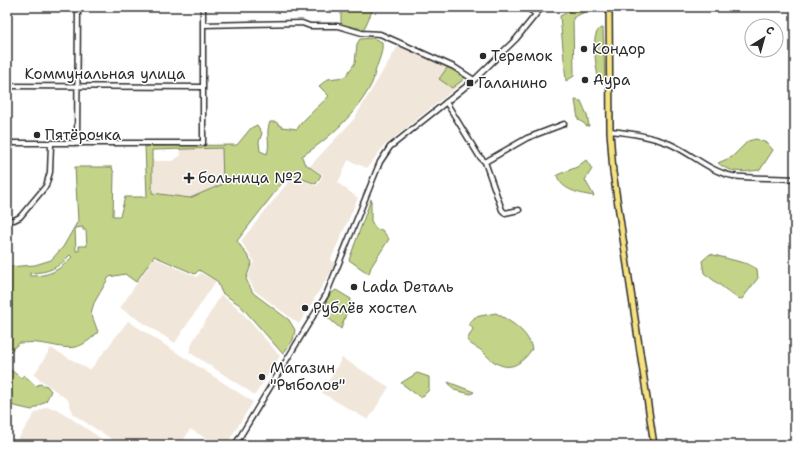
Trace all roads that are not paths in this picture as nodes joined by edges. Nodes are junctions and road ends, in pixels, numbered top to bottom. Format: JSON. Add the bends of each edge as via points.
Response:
{"nodes":[{"id":1,"x":78,"y":7,"type":"edge"},
{"id":2,"x":203,"y":7,"type":"edge"},
{"id":3,"x":526,"y":7,"type":"edge"},
{"id":4,"x":542,"y":7,"type":"edge"},
{"id":5,"x":608,"y":8,"type":"edge"},
{"id":6,"x":536,"y":14,"type":"junction"},
{"id":7,"x":203,"y":25,"type":"junction"},
{"id":8,"x":474,"y":80,"type":"junction"},
{"id":9,"x":7,"y":86,"type":"edge"},
{"id":10,"x":78,"y":87,"type":"junction"},
{"id":11,"x":203,"y":87,"type":"junction"},
{"id":12,"x":446,"y":102,"type":"junction"},
{"id":13,"x":564,"y":124,"type":"dead end"},
{"id":14,"x":610,"y":131,"type":"junction"},
{"id":15,"x":7,"y":143,"type":"edge"},
{"id":16,"x":51,"y":144,"type":"junction"},
{"id":17,"x":77,"y":144,"type":"junction"},
{"id":18,"x":485,"y":162,"type":"junction"},
{"id":19,"x":795,"y":179,"type":"edge"},
{"id":20,"x":519,"y":210,"type":"dead end"},
{"id":21,"x":7,"y":220,"type":"edge"},
{"id":22,"x":237,"y":444,"type":"edge"},
{"id":23,"x":654,"y":445,"type":"edge"}],
"edges":[{"from":1,"to":10,"type":"street"},
{"from":2,"to":7,"type":"street"},
{"from":3,"to":6,"type":"street"},
{"from":4,"to":6,"type":"street"},
{"from":5,"to":14,"type":"main road"},
{"from":6,"to":8,"type":"street","via":[[516,39]]},
{"from":7,"to":8,"type":"street","via":[[302,23],[310,26],[338,26],[362,33],[380,34],[454,67]]},
{"from":7,"to":11,"type":"street"},
{"from":8,"to":12,"type":"street"},
{"from":9,"to":10,"type":"street","name":"Коммунальная улица"},
{"from":10,"to":11,"type":"street","name":"Коммунальная улица"},
{"from":10,"to":17,"type":"street"},
{"from":11,"to":17,"type":"street","via":[[203,143]]},
{"from":12,"to":18,"type":"street","via":[[478,156]]},
{"from":12,"to":22,"type":"street","via":[[398,139],[380,162],[326,294]]},
{"from":13,"to":18,"type":"street","via":[[527,138]]},
{"from":14,"to":19,"type":"street","via":[[638,134],[670,144],[733,176]]},
{"from":14,"to":23,"type":"main road","via":[[617,204]]},
{"from":15,"to":16,"type":"street"},
{"from":16,"to":17,"type":"street"},
{"from":16,"to":21,"type":"street","via":[[50,172],[46,186],[20,217]]},
{"from":18,"to":20,"type":"street","via":[[502,210],[505,213]]}]}
